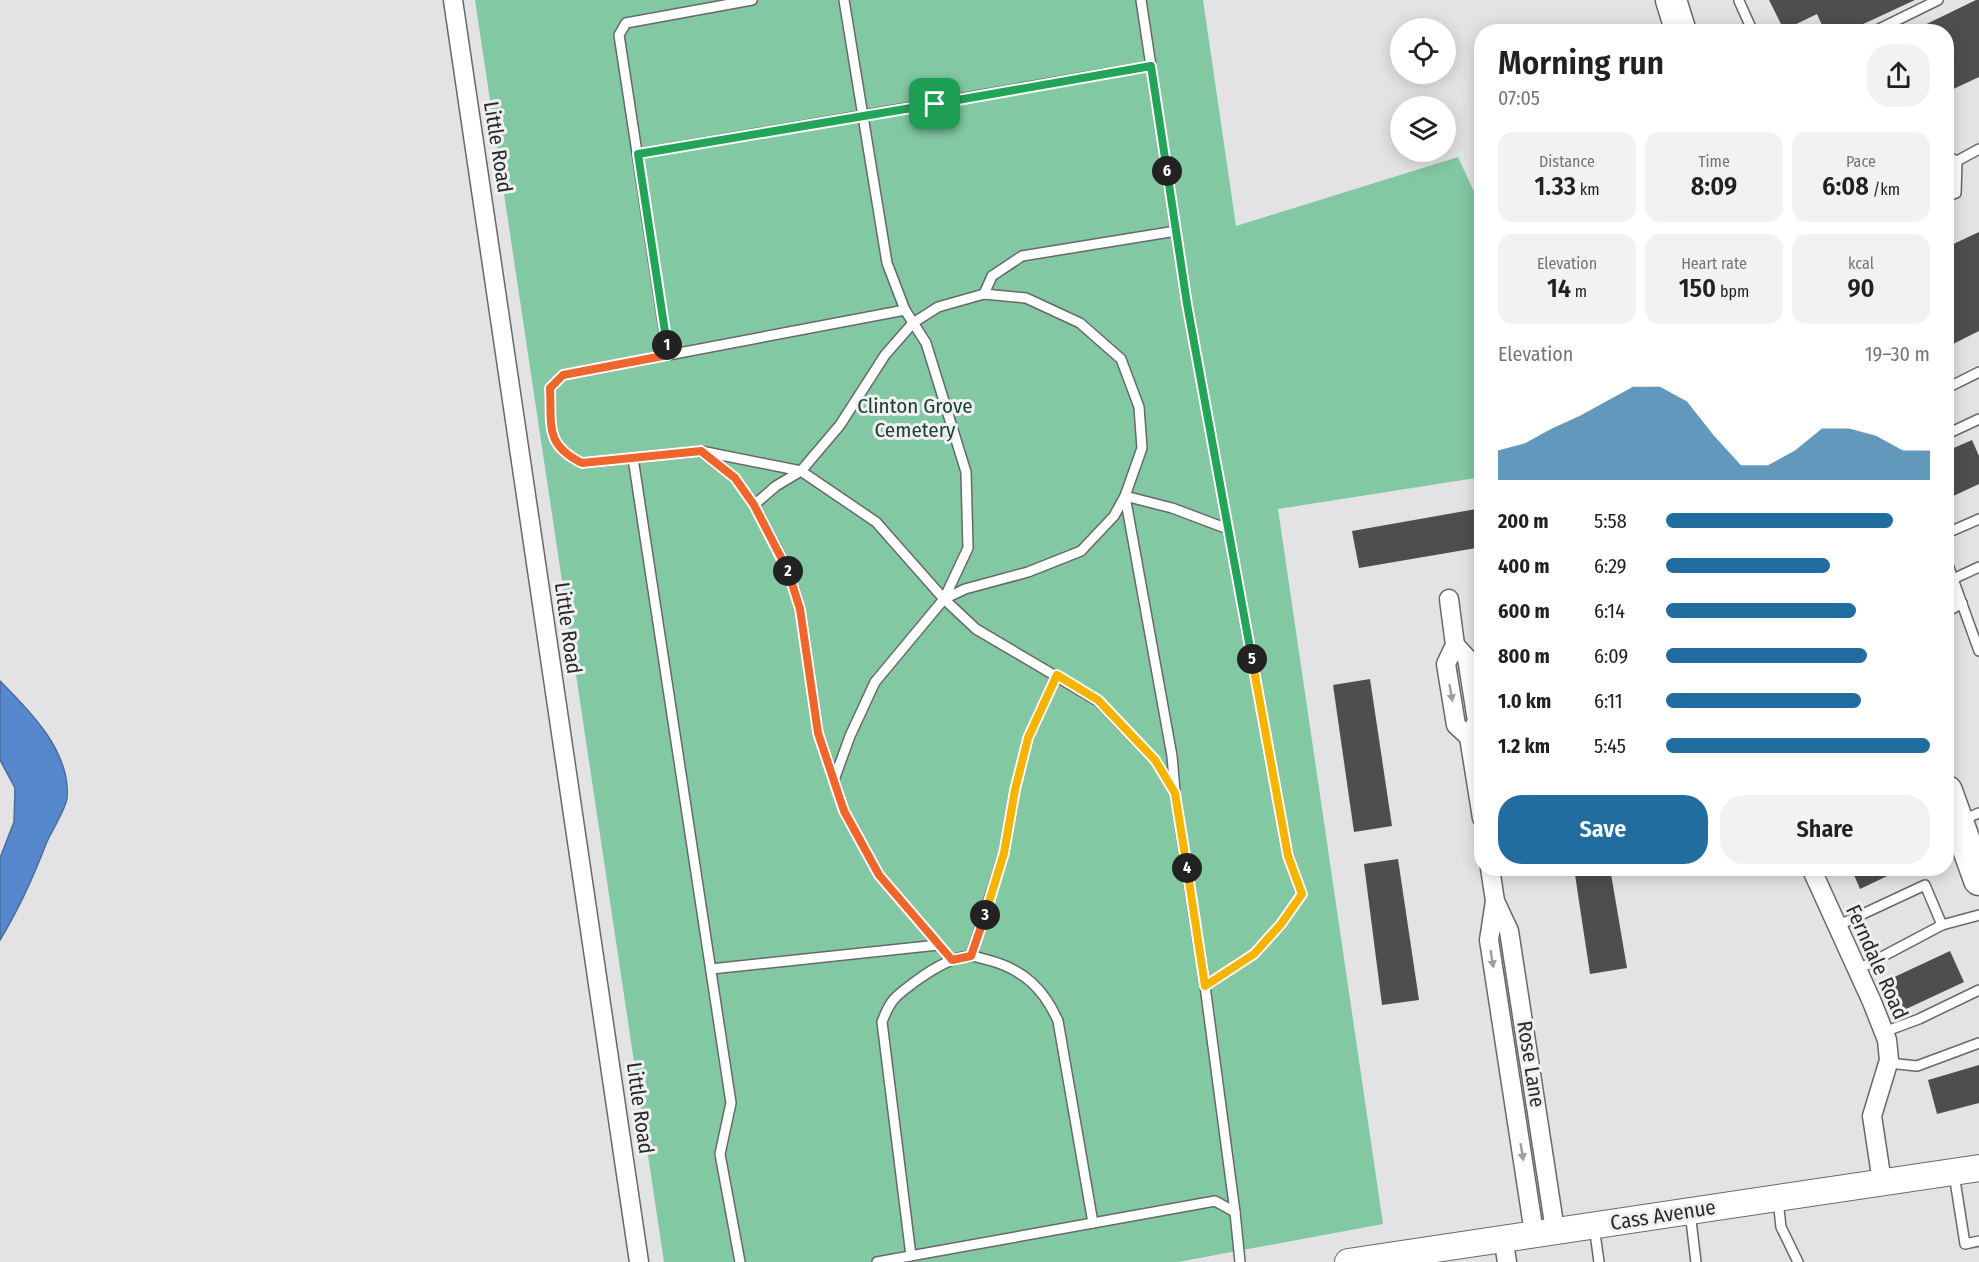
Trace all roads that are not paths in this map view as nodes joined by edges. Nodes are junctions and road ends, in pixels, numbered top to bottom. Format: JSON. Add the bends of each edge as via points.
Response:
{"nodes":[{"id":1,"x":453,"y":0,"type":"edge"},
{"id":2,"x":752,"y":0,"type":"edge"},
{"id":3,"x":844,"y":0,"type":"edge"},
{"id":4,"x":1141,"y":0,"type":"edge"},
{"id":5,"x":1671,"y":0,"type":"edge"},
{"id":6,"x":1938,"y":0,"type":"edge"},
{"id":7,"x":1739,"y":1,"type":"edge"},
{"id":8,"x":1678,"y":24,"type":"edge"},
{"id":9,"x":1749,"y":24,"type":"edge"},
{"id":10,"x":1889,"y":24,"type":"edge"},
{"id":11,"x":1151,"y":66,"type":"junction"},
{"id":12,"x":863,"y":116,"type":"junction"},
{"id":13,"x":1979,"y":149,"type":"edge"},
{"id":14,"x":638,"y":154,"type":"junction"},
{"id":15,"x":1954,"y":160,"type":"edge"},
{"id":16,"x":1957,"y":161,"type":"junction"},
{"id":17,"x":1954,"y":194,"type":"edge"},
{"id":18,"x":1176,"y":231,"type":"junction"},
{"id":19,"x":984,"y":294,"type":"junction"},
{"id":20,"x":905,"y":310,"type":"junction"},
{"id":21,"x":913,"y":323,"type":"junction"},
{"id":22,"x":668,"y":355,"type":"junction"},
{"id":23,"x":1979,"y":372,"type":"edge"},
{"id":24,"x":1954,"y":384,"type":"edge"},
{"id":25,"x":1979,"y":419,"type":"edge"},
{"id":26,"x":1954,"y":431,"type":"edge"},
{"id":27,"x":701,"y":451,"type":"junction"},
{"id":28,"x":633,"y":458,"type":"junction"},
{"id":29,"x":801,"y":471,"type":"junction"},
{"id":30,"x":1125,"y":496,"type":"junction"},
{"id":31,"x":754,"y":505,"type":"junction"},
{"id":32,"x":1979,"y":519,"type":"edge"},
{"id":33,"x":1228,"y":529,"type":"junction"},
{"id":34,"x":1954,"y":530,"type":"edge"},
{"id":35,"x":1979,"y":567,"type":"edge"},
{"id":36,"x":1954,"y":579,"type":"edge"},
{"id":37,"x":1954,"y":582,"type":"edge"},
{"id":38,"x":944,"y":599,"type":"junction"},
{"id":39,"x":1449,"y":599,"type":"dead end"},
{"id":40,"x":1954,"y":600,"type":"edge"},
{"id":41,"x":1962,"y":603,"type":"junction"},
{"id":42,"x":1954,"y":608,"type":"edge"},
{"id":43,"x":1977,"y":637,"type":"edge"},
{"id":44,"x":1979,"y":651,"type":"edge"},
{"id":45,"x":1057,"y":675,"type":"junction"},
{"id":46,"x":1474,"y":702,"type":"edge"},
{"id":47,"x":1474,"y":727,"type":"edge"},
{"id":48,"x":1474,"y":768,"type":"edge"},
{"id":49,"x":834,"y":780,"type":"junction"},
{"id":50,"x":1175,"y":793,"type":"junction"},
{"id":51,"x":1954,"y":800,"type":"edge"},
{"id":52,"x":1968,"y":817,"type":"edge"},
{"id":53,"x":1491,"y":876,"type":"edge"},
{"id":54,"x":1815,"y":876,"type":"edge"},
{"id":55,"x":1979,"y":880,"type":"edge"},
{"id":56,"x":1979,"y":915,"type":"edge"},
{"id":57,"x":1942,"y":925,"type":"junction"},
{"id":58,"x":1837,"y":926,"type":"junction"},
{"id":59,"x":938,"y":945,"type":"junction"},
{"id":60,"x":971,"y":956,"type":"junction"},
{"id":61,"x":952,"y":960,"type":"junction"},
{"id":62,"x":711,"y":969,"type":"junction"},
{"id":63,"x":1857,"y":970,"type":"junction"},
{"id":64,"x":1205,"y":986,"type":"junction"},
{"id":65,"x":1979,"y":990,"type":"edge"},
{"id":66,"x":1884,"y":1032,"type":"junction"},
{"id":67,"x":1979,"y":1042,"type":"edge"},
{"id":68,"x":1888,"y":1063,"type":"junction"},
{"id":69,"x":1979,"y":1168,"type":"edge"},
{"id":70,"x":1953,"y":1172,"type":"junction"},
{"id":71,"x":1882,"y":1182,"type":"junction"},
{"id":72,"x":1777,"y":1198,"type":"junction"},
{"id":73,"x":1689,"y":1210,"type":"junction"},
{"id":74,"x":1235,"y":1212,"type":"junction"},
{"id":75,"x":1093,"y":1223,"type":"junction"},
{"id":76,"x":1594,"y":1226,"type":"junction"},
{"id":77,"x":1545,"y":1231,"type":"junction"},
{"id":78,"x":1979,"y":1241,"type":"edge"},
{"id":79,"x":1505,"y":1250,"type":"edge"},
{"id":80,"x":1445,"y":1254,"type":"edge"},
{"id":81,"x":911,"y":1256,"type":"junction"},
{"id":82,"x":639,"y":1262,"type":"edge"},
{"id":83,"x":740,"y":1262,"type":"edge"},
{"id":84,"x":877,"y":1262,"type":"edge"},
{"id":85,"x":1240,"y":1262,"type":"edge"},
{"id":86,"x":1348,"y":1262,"type":"edge"},
{"id":87,"x":1599,"y":1262,"type":"edge"},
{"id":88,"x":1696,"y":1262,"type":"edge"},
{"id":89,"x":1798,"y":1262,"type":"edge"}],
"edges":[{"from":1,"to":82,"type":"street","name":"Little Road"},
{"from":2,"to":14,"type":"lane","via":[[626,23],[619,34]]},
{"from":3,"to":12,"type":"lane"},
{"from":4,"to":11,"type":"lane"},
{"from":5,"to":8,"type":"main road"},
{"from":6,"to":10,"type":"lane"},
{"from":7,"to":9,"type":"lane"},
{"from":11,"to":12,"type":"lane"},
{"from":11,"to":18,"type":"lane"},
{"from":12,"to":14,"type":"lane"},
{"from":12,"to":20,"type":"lane","via":[[886,263]]},
{"from":13,"to":16,"type":"lane"},
{"from":14,"to":22,"type":"lane"},
{"from":15,"to":16,"type":"lane"},
{"from":16,"to":17,"type":"lane"},
{"from":18,"to":19,"type":"lane","via":[[1022,256],[992,276]]},
{"from":18,"to":33,"type":"lane"},
{"from":19,"to":21,"type":"lane","via":[[938,307]]},
{"from":19,"to":30,"type":"lane","via":[[1026,298],[1080,323],[1121,359],[1139,407],[1142,448]]},
{"from":20,"to":21,"type":"lane"},
{"from":20,"to":22,"type":"lane"},
{"from":21,"to":29,"type":"lane","via":[[885,355],[840,425]]},
{"from":21,"to":38,"type":"lane","via":[[926,343],[966,472],[968,548]]},
{"from":22,"to":28,"type":"lane","via":[[563,375],[550,388],[552,439],[567,455],[582,463]]},
{"from":23,"to":24,"type":"lane"},
{"from":25,"to":26,"type":"lane"},
{"from":27,"to":28,"type":"lane"},
{"from":27,"to":29,"type":"lane"},
{"from":27,"to":31,"type":"lane","via":[[735,478]]},
{"from":28,"to":62,"type":"lane"},
{"from":29,"to":31,"type":"lane"},
{"from":29,"to":38,"type":"lane","via":[[876,522]]},
{"from":30,"to":33,"type":"lane"},
{"from":30,"to":38,"type":"lane","via":[[1114,516],[1081,551]]},
{"from":30,"to":50,"type":"lane","via":[[1172,756]]},
{"from":31,"to":49,"type":"lane","via":[[788,570],[800,609],[818,733]]},
{"from":32,"to":34,"type":"lane"},
{"from":33,"to":64,"type":"lane","via":[[1288,856],[1302,894],[1254,954]]},
{"from":35,"to":36,"type":"lane"},
{"from":37,"to":41,"type":"lane"},
{"from":38,"to":45,"type":"lane","via":[[976,629]]},
{"from":38,"to":49,"type":"lane","via":[[875,682]]},
{"from":39,"to":46,"type":"street","via":[[1455,645],[1467,658]]},
{"from":40,"to":41,"type":"lane"},
{"from":41,"to":42,"type":"lane"},
{"from":41,"to":43,"type":"lane"},
{"from":43,"to":44,"type":"lane"},
{"from":45,"to":50,"type":"lane","via":[[1098,700],[1155,760]]},
{"from":45,"to":60,"type":"lane","via":[[1028,738],[1004,853]]},
{"from":47,"to":48,"type":"street","via":[[1469,737]]},
{"from":49,"to":59,"type":"lane","via":[[844,811],[879,875]]},
{"from":50,"to":64,"type":"lane"},
{"from":51,"to":52,"type":"main road"},
{"from":52,"to":55,"type":"main road"},
{"from":53,"to":77,"type":"street","name":"Rose Lane","via":[[1495,901],[1489,940]]},
{"from":54,"to":58,"type":"street","name":"Ferndale Road"},
{"from":56,"to":57,"type":"lane"},
{"from":57,"to":58,"type":"lane","via":[[1925,885]]},
{"from":57,"to":63,"type":"lane"},
{"from":58,"to":63,"type":"street","name":"Ferndale Road"},
{"from":59,"to":61,"type":"lane"},
{"from":59,"to":62,"type":"lane"},
{"from":60,"to":61,"type":"lane"},
{"from":60,"to":75,"type":"lane","via":[[1012,969],[1048,998],[1058,1021]]},
{"from":61,"to":81,"type":"lane","via":[[926,973],[890,1001],[882,1022]]},
{"from":62,"to":83,"type":"lane","via":[[731,1104],[720,1154]]},
{"from":63,"to":66,"type":"street","name":"Ferndale Road"},
{"from":64,"to":74,"type":"lane"},
{"from":65,"to":66,"type":"lane"},
{"from":66,"to":68,"type":"street","name":"Ferndale Road"},
{"from":67,"to":68,"type":"lane","via":[[1917,1066]]},
{"from":68,"to":71,"type":"street","name":"Ferndale Road","via":[[1872,1116]]},
{"from":69,"to":70,"type":"main road","name":"Cass Avenue"},
{"from":70,"to":71,"type":"main road","name":"Cass Avenue"},
{"from":70,"to":78,"type":"lane","via":[[1965,1244]]},
{"from":71,"to":72,"type":"main road","name":"Cass Avenue"},
{"from":72,"to":73,"type":"main road","name":"Cass Avenue"},
{"from":72,"to":89,"type":"lane","via":[[1781,1227]]},
{"from":73,"to":76,"type":"main road","name":"Cass Avenue"},
{"from":73,"to":88,"type":"lane"},
{"from":74,"to":75,"type":"lane","via":[[1215,1202]]},
{"from":74,"to":85,"type":"lane"},
{"from":75,"to":81,"type":"lane"},
{"from":76,"to":77,"type":"main road","name":"Cass Avenue"},
{"from":76,"to":87,"type":"lane"},
{"from":77,"to":79,"type":"main road","name":"Cass Avenue"},
{"from":79,"to":80,"type":"main road","name":"Cass Avenue"},
{"from":80,"to":86,"type":"main road","name":"Cass Avenue"},
{"from":81,"to":84,"type":"lane"}]}
